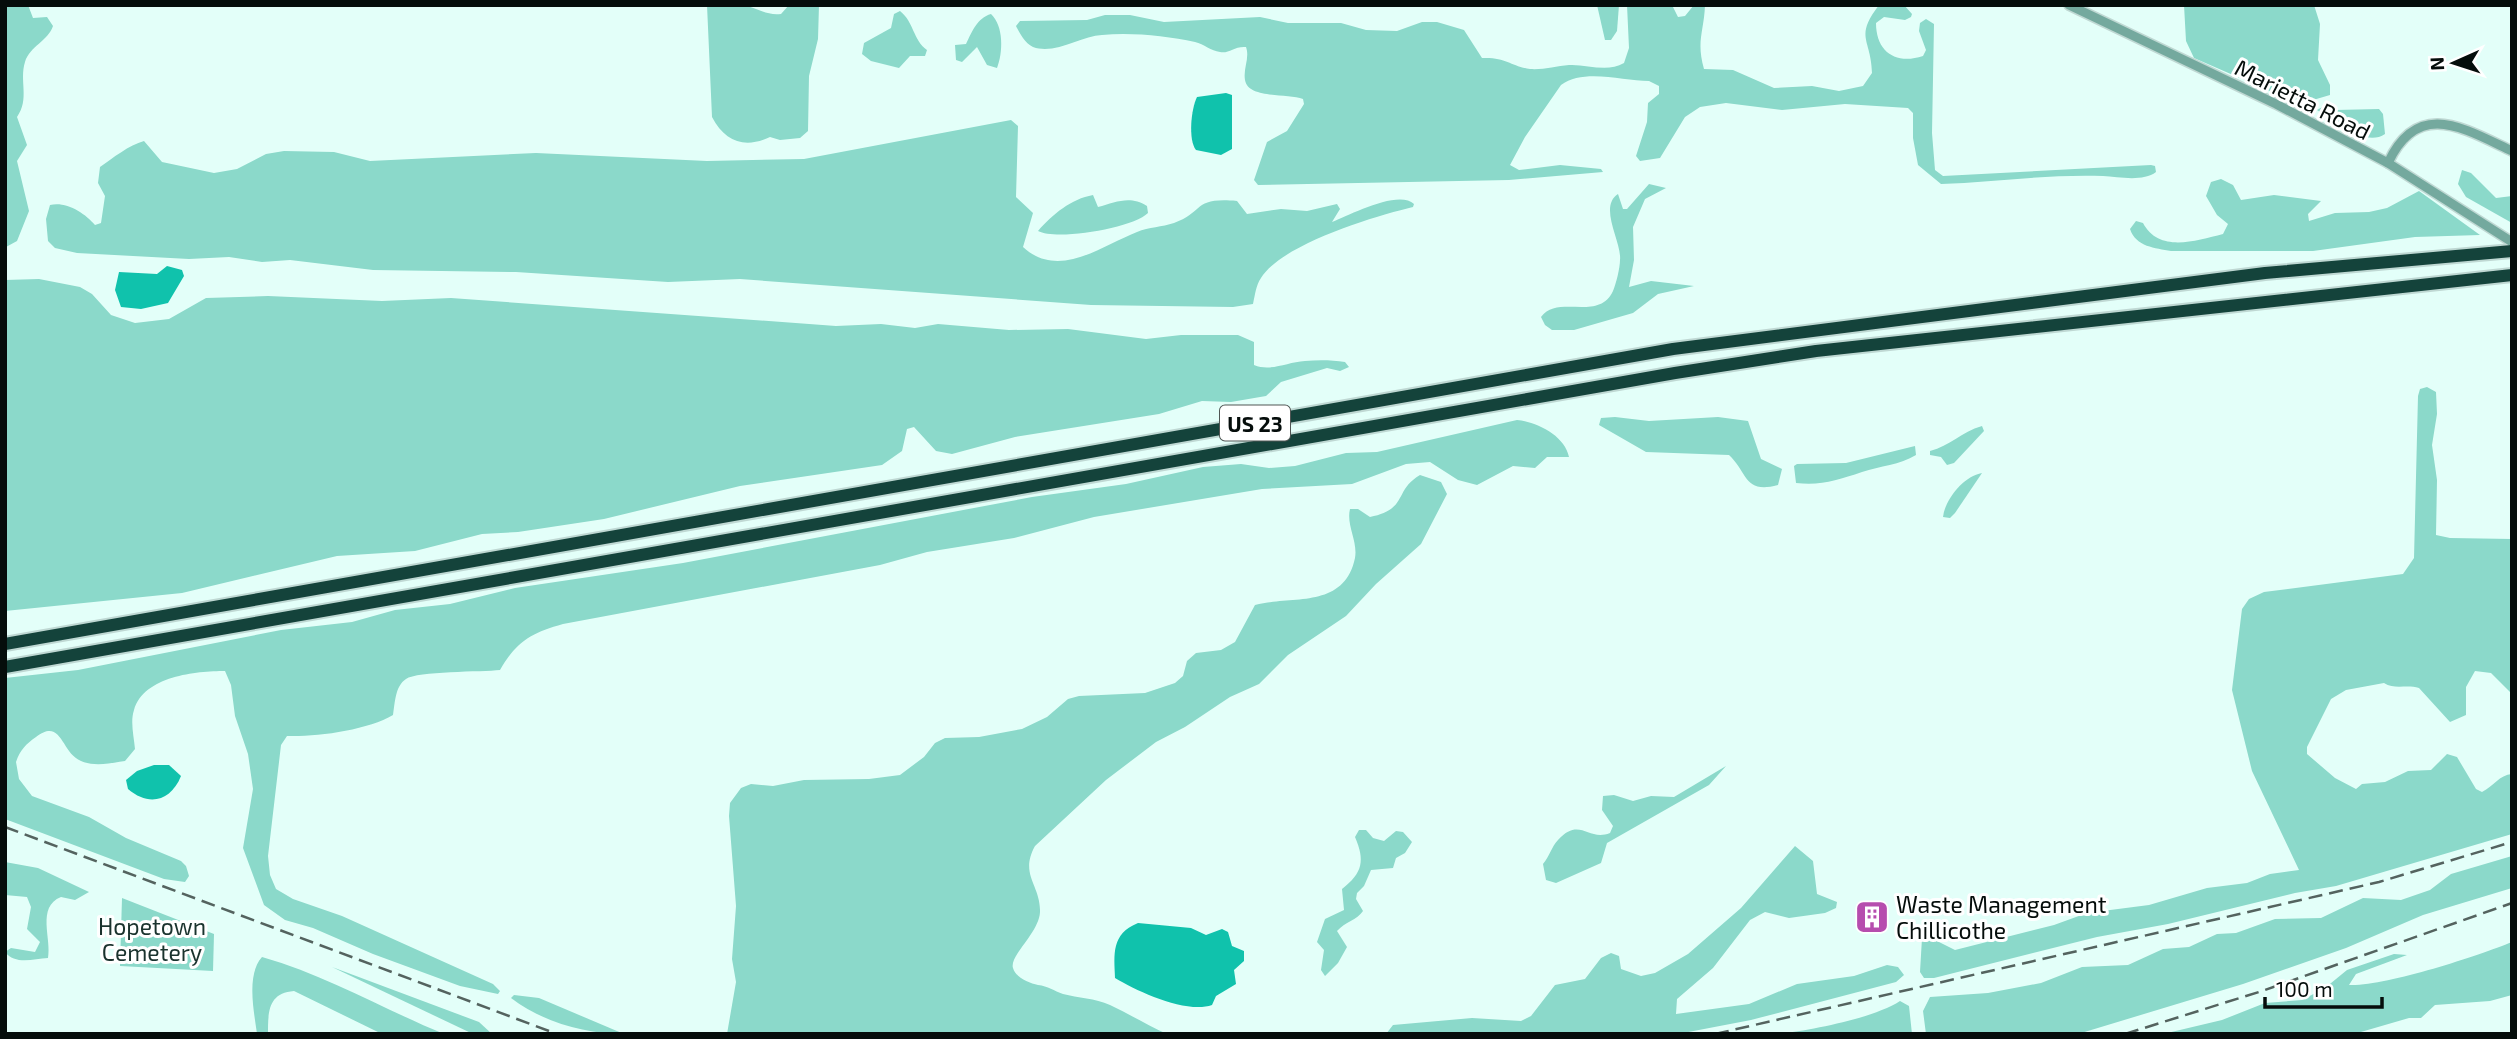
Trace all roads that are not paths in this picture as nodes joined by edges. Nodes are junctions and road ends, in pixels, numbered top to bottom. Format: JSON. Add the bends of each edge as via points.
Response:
{"nodes":[{"id":1,"x":2069,"y":5,"type":"edge"},
{"id":2,"x":2512,"y":151,"type":"edge"},
{"id":3,"x":2388,"y":163,"type":"junction"},
{"id":4,"x":2512,"y":242,"type":"edge"},
{"id":5,"x":2512,"y":251,"type":"edge"},
{"id":6,"x":2512,"y":275,"type":"edge"},
{"id":7,"x":5,"y":643,"type":"edge"},
{"id":8,"x":5,"y":667,"type":"edge"}],
"edges":[{"from":1,"to":3,"type":"street","name":"Marietta Road"},
{"from":2,"to":3,"type":"street","via":[[2465,129],[2433,123],[2408,134]]},
{"from":3,"to":4,"type":"street","name":"Marietta Road"},
{"from":5,"to":7,"type":"highway","number":"US 23","via":[[2265,274],[1673,349]]},
{"from":6,"to":8,"type":"highway","number":"US 23","via":[[1816,351],[1675,373]]}]}
